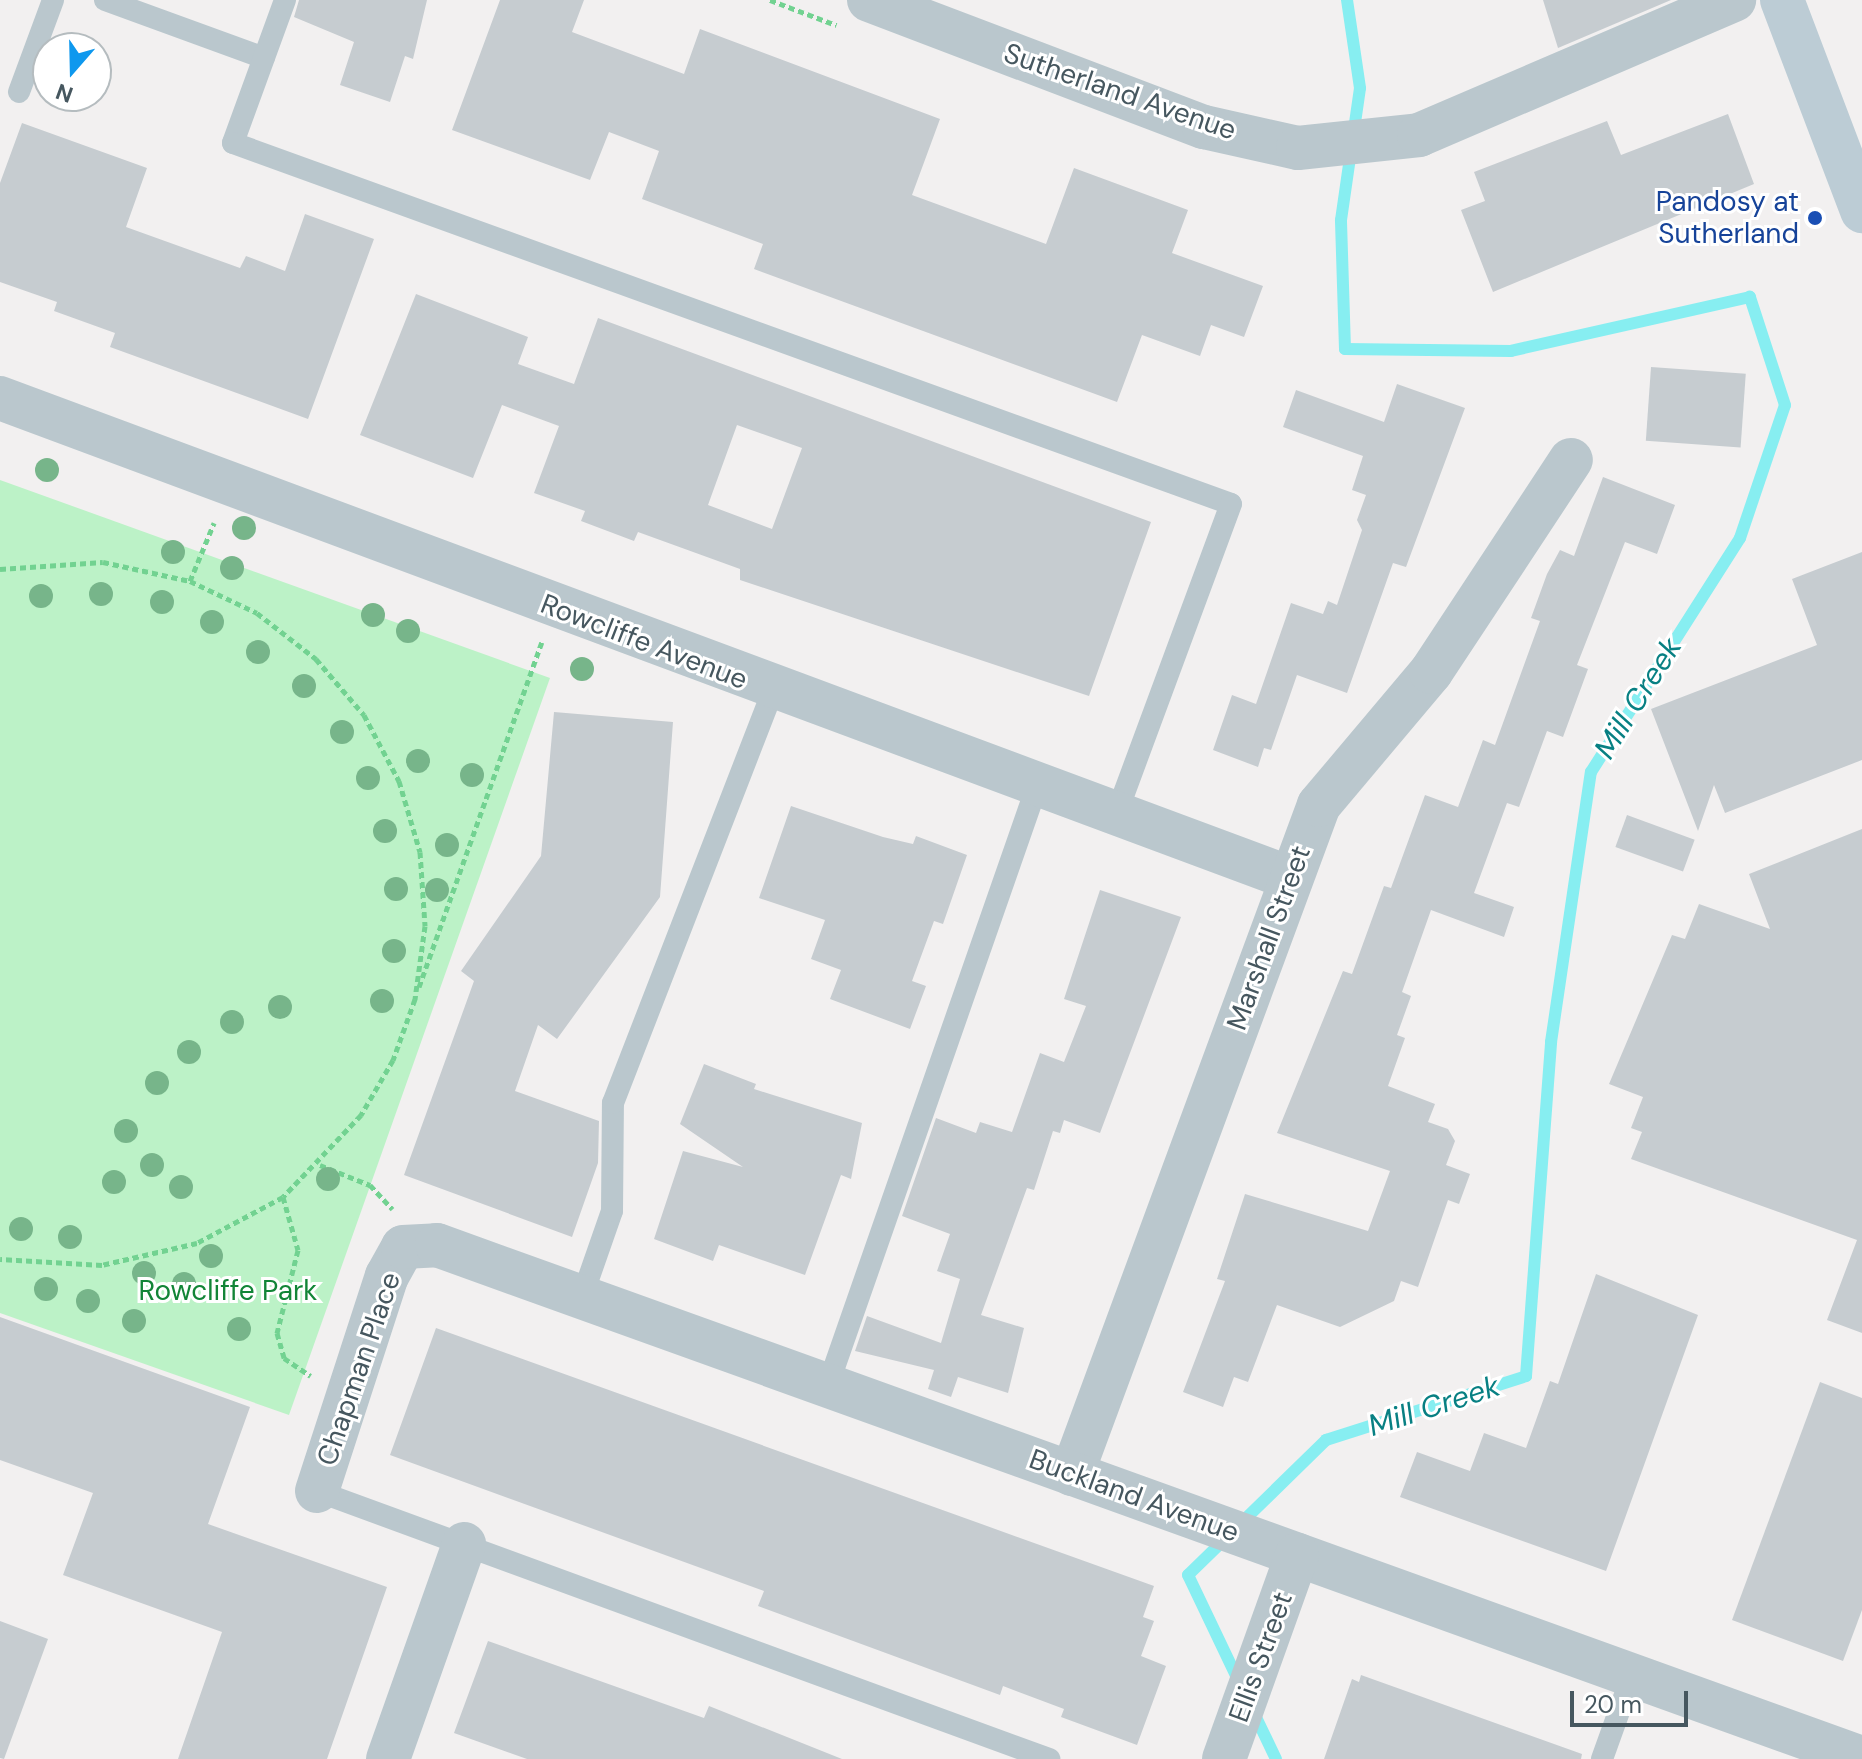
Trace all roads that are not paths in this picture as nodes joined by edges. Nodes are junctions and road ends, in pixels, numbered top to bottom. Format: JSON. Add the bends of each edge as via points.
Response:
{"nodes":[{"id":1,"x":53,"y":0,"type":"edge"},
{"id":2,"x":105,"y":0,"type":"edge"},
{"id":3,"x":285,"y":0,"type":"edge"},
{"id":4,"x":869,"y":0,"type":"edge"},
{"id":5,"x":1734,"y":0,"type":"edge"},
{"id":6,"x":1782,"y":0,"type":"edge"},
{"id":7,"x":264,"y":58,"type":"junction"},
{"id":8,"x":19,"y":92,"type":"dead end"},
{"id":9,"x":1862,"y":211,"type":"edge"},
{"id":10,"x":0,"y":398,"type":"edge"},
{"id":11,"x":1571,"y":460,"type":"dead end"},
{"id":12,"x":773,"y":690,"type":"junction"},
{"id":13,"x":1037,"y":786,"type":"junction"},
{"id":14,"x":1116,"y":815,"type":"junction"},
{"id":15,"x":1290,"y":878,"type":"junction"},
{"id":16,"x":403,"y":1247,"type":"joint"},
{"id":17,"x":582,"y":1297,"type":"junction"},
{"id":18,"x":828,"y":1385,"type":"junction"},
{"id":19,"x":1072,"y":1474,"type":"junction"},
{"id":20,"x":317,"y":1491,"type":"joint"},
{"id":21,"x":464,"y":1544,"type":"junction"},
{"id":22,"x":1277,"y":1548,"type":"junction"},
{"id":23,"x":1632,"y":1675,"type":"junction"},
{"id":24,"x":1226,"y":1754,"type":"edge"},
{"id":25,"x":1862,"y":1758,"type":"edge"},
{"id":26,"x":388,"y":1759,"type":"edge"},
{"id":27,"x":1049,"y":1759,"type":"edge"},
{"id":28,"x":1602,"y":1759,"type":"edge"}],
"edges":[{"from":1,"to":8,"type":"lane"},
{"from":2,"to":7,"type":"lane"},
{"from":3,"to":7,"type":"lane"},
{"from":4,"to":5,"type":"street","name":"Sutherland Avenue","via":[[1204,127],[1298,148],[1419,135]]},
{"from":6,"to":9,"type":"main road"},
{"from":7,"to":14,"type":"lane","via":[[233,143],[1231,504]]},
{"from":10,"to":12,"type":"street","name":"Rowcliffe Avenue"},
{"from":11,"to":15,"type":"street","name":"Marshall Street","via":[[1431,672],[1319,805]]},
{"from":12,"to":13,"type":"street","name":"Rowcliffe Avenue"},
{"from":12,"to":17,"type":"lane","via":[[613,1103],[612,1211]]},
{"from":13,"to":14,"type":"street","name":"Rowcliffe Avenue"},
{"from":13,"to":18,"type":"lane"},
{"from":14,"to":15,"type":"street","name":"Rowcliffe Avenue"},
{"from":15,"to":19,"type":"street","name":"Marshall Street"},
{"from":16,"to":17,"type":"street","name":"Buckland Avenue","via":[[437,1245]]},
{"from":16,"to":20,"type":"street","name":"Chapman Place"},
{"from":17,"to":18,"type":"street","name":"Buckland Avenue"},
{"from":18,"to":19,"type":"street","name":"Buckland Avenue"},
{"from":19,"to":22,"type":"street","name":"Buckland Avenue"},
{"from":20,"to":21,"type":"lane"},
{"from":21,"to":26,"type":"street"},
{"from":21,"to":27,"type":"lane"},
{"from":22,"to":23,"type":"street","name":"Buckland Avenue"},
{"from":22,"to":24,"type":"street","name":"Ellis Street","via":[[1269,1632]]},
{"from":23,"to":25,"type":"street","name":"Buckland Avenue"},
{"from":23,"to":28,"type":"lane"}]}
